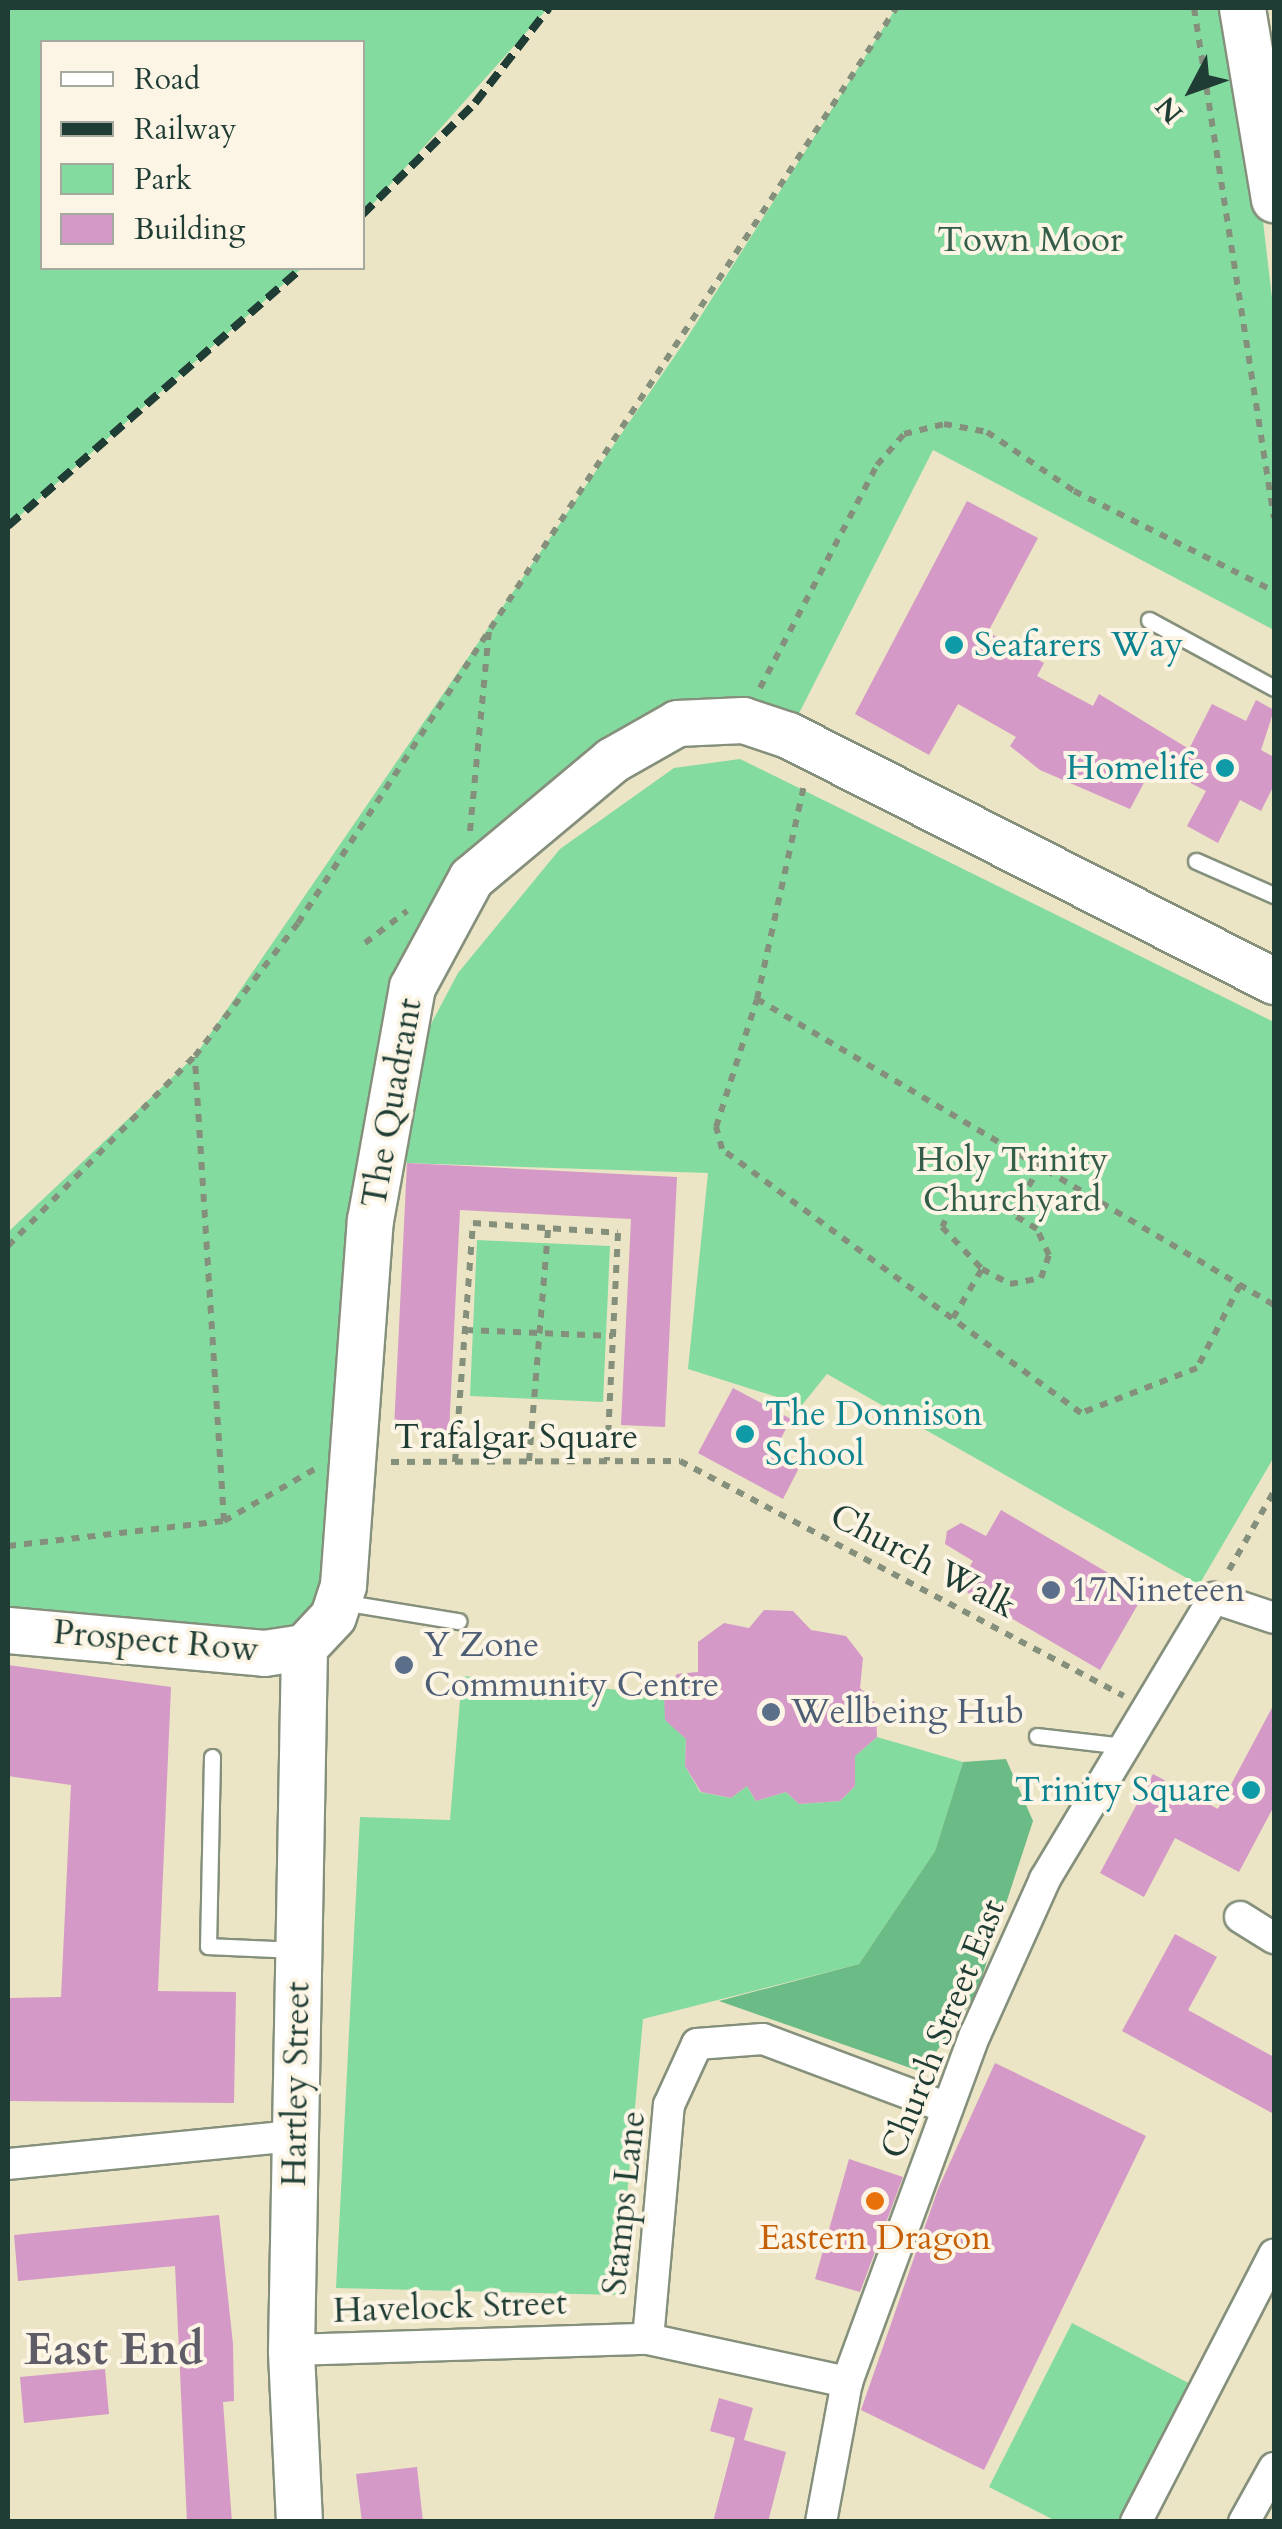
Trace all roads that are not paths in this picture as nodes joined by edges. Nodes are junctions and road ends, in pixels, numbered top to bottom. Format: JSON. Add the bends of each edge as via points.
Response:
{"nodes":[{"id":1,"x":1242,"y":8,"type":"edge"},
{"id":2,"x":1274,"y":199,"type":"edge"},
{"id":3,"x":1149,"y":620,"type":"dead end"},
{"id":4,"x":1274,"y":688,"type":"edge"},
{"id":5,"x":1196,"y":860,"type":"dead end"},
{"id":6,"x":1274,"y":895,"type":"edge"},
{"id":7,"x":1274,"y":981,"type":"edge"},
{"id":8,"x":338,"y":1601,"type":"junction"},
{"id":9,"x":1274,"y":1618,"type":"edge"},
{"id":10,"x":458,"y":1622,"type":"dead end"},
{"id":11,"x":8,"y":1630,"type":"edge"},
{"id":12,"x":304,"y":1647,"type":"junction"},
{"id":13,"x":1037,"y":1736,"type":"dead end"},
{"id":14,"x":1126,"y":1746,"type":"junction"},
{"id":15,"x":212,"y":1757,"type":"dead end"},
{"id":16,"x":1240,"y":1917,"type":"dead end"},
{"id":17,"x":1274,"y":1938,"type":"edge"},
{"id":18,"x":298,"y":1950,"type":"junction"},
{"id":19,"x":948,"y":2108,"type":"junction"},
{"id":20,"x":294,"y":2136,"type":"junction"},
{"id":21,"x":8,"y":2164,"type":"edge"},
{"id":22,"x":1273,"y":2263,"type":"edge"},
{"id":23,"x":648,"y":2339,"type":"junction"},
{"id":24,"x":292,"y":2350,"type":"junction"},
{"id":25,"x":847,"y":2382,"type":"junction"},
{"id":26,"x":1274,"y":2468,"type":"edge"},
{"id":27,"x":1137,"y":2521,"type":"edge"},
{"id":28,"x":299,"y":2522,"type":"edge"},
{"id":29,"x":821,"y":2522,"type":"edge"},
{"id":30,"x":1244,"y":2522,"type":"edge"}],
"edges":[{"from":1,"to":2,"type":"street"},
{"from":3,"to":4,"type":"lane"},
{"from":5,"to":6,"type":"lane"},
{"from":7,"to":8,"type":"street","name":"The Quadrant","via":[[813,746],[743,720],[677,724],[612,760],[471,878],[412,987],[387,1091]]},
{"from":8,"to":10,"type":"lane"},
{"from":8,"to":12,"type":"street"},
{"from":9,"to":14,"type":"street","name":"Church Street East","via":[[1214,1598],[1143,1706]]},
{"from":11,"to":12,"type":"street","name":"Prospect Row","via":[[264,1653]]},
{"from":12,"to":18,"type":"street","name":"Hartley Street"},
{"from":13,"to":14,"type":"lane"},
{"from":14,"to":19,"type":"street","name":"Church Street East","via":[[1045,1879]]},
{"from":15,"to":18,"type":"lane","via":[[208,1946]]},
{"from":16,"to":17,"type":"street"},
{"from":18,"to":20,"type":"street","name":"Hartley Street"},
{"from":19,"to":23,"type":"street","name":"Stamps Lane","via":[[763,2039],[697,2044],[669,2105]]},
{"from":19,"to":25,"type":"street","name":"Church Street East"},
{"from":20,"to":21,"type":"street"},
{"from":20,"to":24,"type":"street","name":"Hartley Street"},
{"from":22,"to":27,"type":"street"},
{"from":23,"to":24,"type":"street","name":"Havelock Street"},
{"from":23,"to":25,"type":"street","name":"Havelock Street"},
{"from":24,"to":28,"type":"street","name":"Hartley Street"},
{"from":25,"to":29,"type":"street","name":"Church Street East"},
{"from":26,"to":30,"type":"street"}]}
